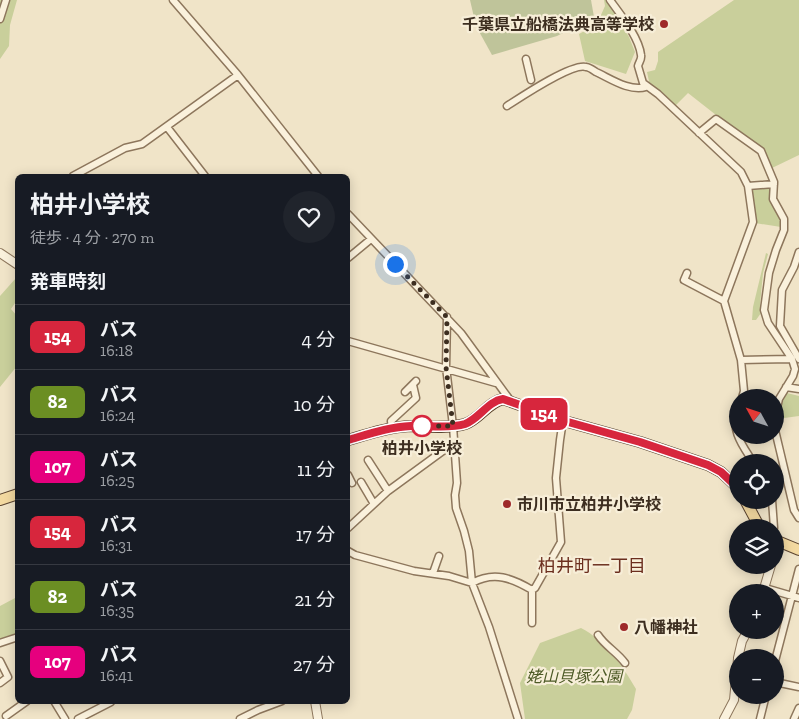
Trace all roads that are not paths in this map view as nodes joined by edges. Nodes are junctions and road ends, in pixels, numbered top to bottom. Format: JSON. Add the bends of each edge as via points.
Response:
{"nodes":[{"id":1,"x":6,"y":0,"type":"edge"},
{"id":2,"x":173,"y":0,"type":"edge"},
{"id":3,"x":610,"y":0,"type":"edge"},
{"id":4,"x":0,"y":19,"type":"edge"},
{"id":5,"x":526,"y":59,"type":"dead end"},
{"id":6,"x":238,"y":76,"type":"junction"},
{"id":7,"x":531,"y":80,"type":"dead end"},
{"id":8,"x":646,"y":87,"type":"junction"},
{"id":9,"x":507,"y":106,"type":"dead end"},
{"id":10,"x":166,"y":127,"type":"junction"},
{"id":11,"x":699,"y":133,"type":"junction"},
{"id":12,"x":77,"y":174,"type":"edge"},
{"id":13,"x":203,"y":174,"type":"edge"},
{"id":14,"x":316,"y":174,"type":"edge"},
{"id":15,"x":774,"y":184,"type":"junction"},
{"id":16,"x":748,"y":186,"type":"junction"},
{"id":17,"x":350,"y":216,"type":"edge"},
{"id":18,"x":371,"y":239,"type":"junction"},
{"id":19,"x":799,"y":252,"type":"edge"},
{"id":20,"x":0,"y":253,"type":"edge"},
{"id":21,"x":350,"y":256,"type":"edge"},
{"id":22,"x":15,"y":263,"type":"edge"},
{"id":23,"x":686,"y":273,"type":"dead end"},
{"id":24,"x":724,"y":301,"type":"junction"},
{"id":25,"x":447,"y":317,"type":"junction"},
{"id":26,"x":350,"y":342,"type":"edge"},
{"id":27,"x":797,"y":351,"type":"edge"},
{"id":28,"x":796,"y":359,"type":"edge"},
{"id":29,"x":741,"y":360,"type":"junction"},
{"id":30,"x":446,"y":367,"type":"junction"},
{"id":31,"x":496,"y":383,"type":"junction"},
{"id":32,"x":786,"y":387,"type":"junction"},
{"id":33,"x":744,"y":389,"type":"edge"},
{"id":34,"x":799,"y":389,"type":"edge"},
{"id":35,"x":784,"y":390,"type":"edge"},
{"id":36,"x":405,"y":392,"type":"dead end"},
{"id":37,"x":510,"y":401,"type":"junction"},
{"id":38,"x":563,"y":420,"type":"junction"},
{"id":39,"x":453,"y":426,"type":"junction"},
{"id":40,"x":392,"y":428,"type":"junction"},
{"id":41,"x":350,"y":439,"type":"edge"},
{"id":42,"x":454,"y":442,"type":"junction"},
{"id":43,"x":368,"y":460,"type":"dead end"},
{"id":44,"x":784,"y":465,"type":"edge"},
{"id":45,"x":350,"y":479,"type":"edge"},
{"id":46,"x":729,"y":480,"type":"edge"},
{"id":47,"x":361,"y":482,"type":"dead end"},
{"id":48,"x":352,"y":483,"type":"dead end"},
{"id":49,"x":388,"y":491,"type":"junction"},
{"id":50,"x":15,"y":495,"type":"edge"},
{"id":51,"x":0,"y":500,"type":"edge"},
{"id":52,"x":374,"y":504,"type":"junction"},
{"id":53,"x":799,"y":518,"type":"edge"},
{"id":54,"x":350,"y":526,"type":"edge"},
{"id":55,"x":784,"y":544,"type":"edge"},
{"id":56,"x":799,"y":550,"type":"edge"},
{"id":57,"x":350,"y":552,"type":"edge"},
{"id":58,"x":440,"y":556,"type":"dead end"},
{"id":59,"x":799,"y":569,"type":"edge"},
{"id":60,"x":433,"y":573,"type":"junction"},
{"id":61,"x":472,"y":584,"type":"junction"},
{"id":62,"x":532,"y":590,"type":"junction"},
{"id":63,"x":796,"y":597,"type":"edge"},
{"id":64,"x":532,"y":623,"type":"dead end"},
{"id":65,"x":598,"y":635,"type":"dead end"},
{"id":66,"x":15,"y":638,"type":"edge"},
{"id":67,"x":0,"y":643,"type":"edge"},
{"id":68,"x":779,"y":649,"type":"edge"},
{"id":69,"x":0,"y":661,"type":"edge"},
{"id":70,"x":625,"y":663,"type":"dead end"},
{"id":71,"x":0,"y":682,"type":"edge"},
{"id":72,"x":784,"y":684,"type":"edge"},
{"id":73,"x":799,"y":687,"type":"edge"},
{"id":74,"x":23,"y":704,"type":"edge"},
{"id":75,"x":56,"y":704,"type":"edge"},
{"id":76,"x":107,"y":704,"type":"edge"},
{"id":77,"x":274,"y":704,"type":"edge"},
{"id":78,"x":316,"y":704,"type":"edge"},
{"id":79,"x":732,"y":704,"type":"edge"},
{"id":80,"x":764,"y":704,"type":"edge"},
{"id":81,"x":799,"y":708,"type":"edge"},
{"id":82,"x":6,"y":716,"type":"dead end"},
{"id":83,"x":65,"y":719,"type":"edge"},
{"id":84,"x":78,"y":719,"type":"edge"},
{"id":85,"x":240,"y":719,"type":"edge"},
{"id":86,"x":318,"y":719,"type":"edge"},
{"id":87,"x":518,"y":719,"type":"edge"},
{"id":88,"x":724,"y":719,"type":"edge"},
{"id":89,"x":760,"y":719,"type":"edge"},
{"id":90,"x":794,"y":719,"type":"edge"}],
"edges":[{"from":1,"to":4,"type":"street"},
{"from":2,"to":6,"type":"street"},
{"from":3,"to":8,"type":"street","via":[[636,41],[642,57],[638,66]]},
{"from":5,"to":7,"type":"street"},
{"from":6,"to":10,"type":"street"},
{"from":6,"to":14,"type":"street"},
{"from":8,"to":9,"type":"street","via":[[639,89],[585,66],[577,67]]},
{"from":8,"to":11,"type":"street","via":[[658,94]]},
{"from":10,"to":12,"type":"street","via":[[142,144],[125,148]]},
{"from":10,"to":13,"type":"street"},
{"from":11,"to":15,"type":"street","via":[[716,119],[761,151]]},
{"from":11,"to":16,"type":"street","via":[[741,172]]},
{"from":15,"to":16,"type":"street"},
{"from":15,"to":28,"type":"street","via":[[773,199],[784,219],[784,230],[769,273],[764,310],[768,323]]},
{"from":16,"to":24,"type":"street","via":[[753,222]]},
{"from":17,"to":18,"type":"street"},
{"from":18,"to":21,"type":"street"},
{"from":18,"to":25,"type":"street"},
{"from":19,"to":27,"type":"street","via":[[782,290],[780,326]]},
{"from":20,"to":22,"type":"street"},
{"from":23,"to":24,"type":"street","via":[[684,280]]},
{"from":24,"to":29,"type":"street"},
{"from":25,"to":30,"type":"street"},
{"from":25,"to":31,"type":"street","via":[[472,346]]},
{"from":26,"to":30,"type":"street"},
{"from":27,"to":28,"type":"street"},
{"from":28,"to":29,"type":"street"},
{"from":28,"to":32,"type":"street","via":[[793,376]]},
{"from":29,"to":33,"type":"street"},
{"from":30,"to":31,"type":"street"},
{"from":30,"to":39,"type":"street"},
{"from":31,"to":37,"type":"street"},
{"from":32,"to":34,"type":"street"},
{"from":32,"to":35,"type":"street"},
{"from":36,"to":40,"type":"street","via":[[414,383],[416,398],[391,422]]},
{"from":37,"to":38,"type":"main road"},
{"from":37,"to":39,"type":"main road","via":[[495,402],[472,420]]},
{"from":38,"to":46,"type":"main road","via":[[708,465]]},
{"from":38,"to":62,"type":"street","via":[[556,478],[561,542]]},
{"from":39,"to":40,"type":"main road"},
{"from":39,"to":42,"type":"street"},
{"from":40,"to":41,"type":"main road"},
{"from":42,"to":49,"type":"street"},
{"from":42,"to":61,"type":"street","via":[[456,508],[467,544]]},
{"from":43,"to":49,"type":"street"},
{"from":44,"to":53,"type":"street","via":[[794,510]]},
{"from":45,"to":48,"type":"street"},
{"from":47,"to":52,"type":"street"},
{"from":49,"to":52,"type":"street"},
{"from":50,"to":51,"type":"main road"},
{"from":52,"to":54,"type":"street"},
{"from":55,"to":56,"type":"main road"},
{"from":57,"to":60,"type":"street","via":[[414,571]]},
{"from":58,"to":60,"type":"street"},
{"from":59,"to":63,"type":"street"},
{"from":60,"to":61,"type":"street"},
{"from":61,"to":62,"type":"street","via":[[478,580],[508,577]]},
{"from":61,"to":87,"type":"street"},
{"from":62,"to":64,"type":"street"},
{"from":63,"to":68,"type":"street"},
{"from":65,"to":70,"type":"street"},
{"from":66,"to":67,"type":"street"},
{"from":69,"to":71,"type":"street","via":[[8,678]]},
{"from":72,"to":73,"type":"street"},
{"from":74,"to":82,"type":"street"},
{"from":75,"to":83,"type":"street"},
{"from":76,"to":84,"type":"street"},
{"from":77,"to":85,"type":"street"},
{"from":78,"to":86,"type":"street"},
{"from":79,"to":88,"type":"street"},
{"from":80,"to":89,"type":"street"},
{"from":81,"to":90,"type":"street"}]}
